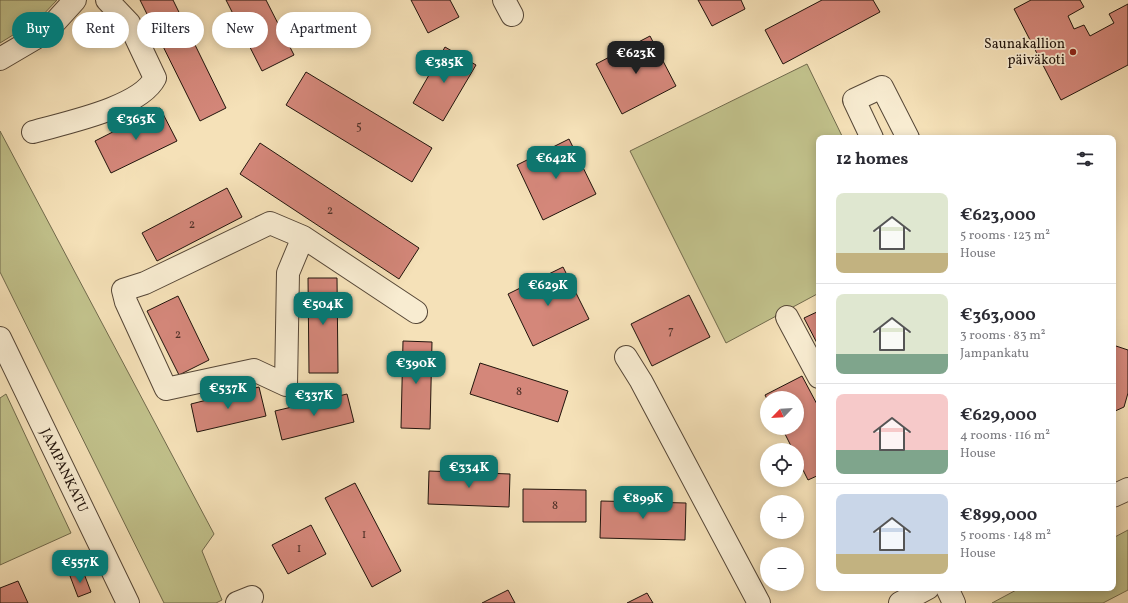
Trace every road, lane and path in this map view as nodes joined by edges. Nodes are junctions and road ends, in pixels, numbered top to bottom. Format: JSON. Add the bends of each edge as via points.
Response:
{"nodes":[{"id":1,"x":75,"y":0,"type":"edge"},
{"id":2,"x":107,"y":0,"type":"edge"},
{"id":3,"x":0,"y":59,"type":"edge"},
{"id":4,"x":33,"y":132,"type":"dead end"},
{"id":5,"x":871,"y":135,"type":"edge"},
{"id":6,"x":906,"y":135,"type":"edge"},
{"id":7,"x":303,"y":236,"type":"junction"},
{"id":8,"x":416,"y":312,"type":"dead end"},
{"id":9,"x":787,"y":317,"type":"dead end"},
{"id":10,"x":0,"y":338,"type":"edge"},
{"id":11,"x":626,"y":357,"type":"dead end"},
{"id":12,"x":816,"y":371,"type":"edge"},
{"id":13,"x":1128,"y":489,"type":"edge"},
{"id":14,"x":1116,"y":495,"type":"edge"},
{"id":15,"x":922,"y":591,"type":"edge"},
{"id":16,"x":948,"y":591,"type":"edge"},
{"id":17,"x":128,"y":603,"type":"edge"},
{"id":18,"x":759,"y":603,"type":"edge"},
{"id":19,"x":900,"y":603,"type":"edge"},
{"id":20,"x":954,"y":603,"type":"edge"}],
"edges":[{"from":1,"to":3,"type":"street","via":[[46,32]]},
{"from":2,"to":4,"type":"street","via":[[129,23],[155,78],[150,88],[108,112]]},
{"from":5,"to":6,"type":"street","via":[[854,100],[882,87]]},
{"from":7,"to":7,"type":"street","via":[[288,274],[286,385],[254,370],[166,389],[126,302],[124,290],[145,283],[270,223]]},
{"from":7,"to":8,"type":"street"},
{"from":9,"to":12,"type":"street"},
{"from":10,"to":17,"type":"street","name":"JAMPANKATU"},
{"from":11,"to":18,"type":"street"},
{"from":13,"to":14,"type":"street"},
{"from":15,"to":19,"type":"street"},
{"from":16,"to":20,"type":"street"}]}
